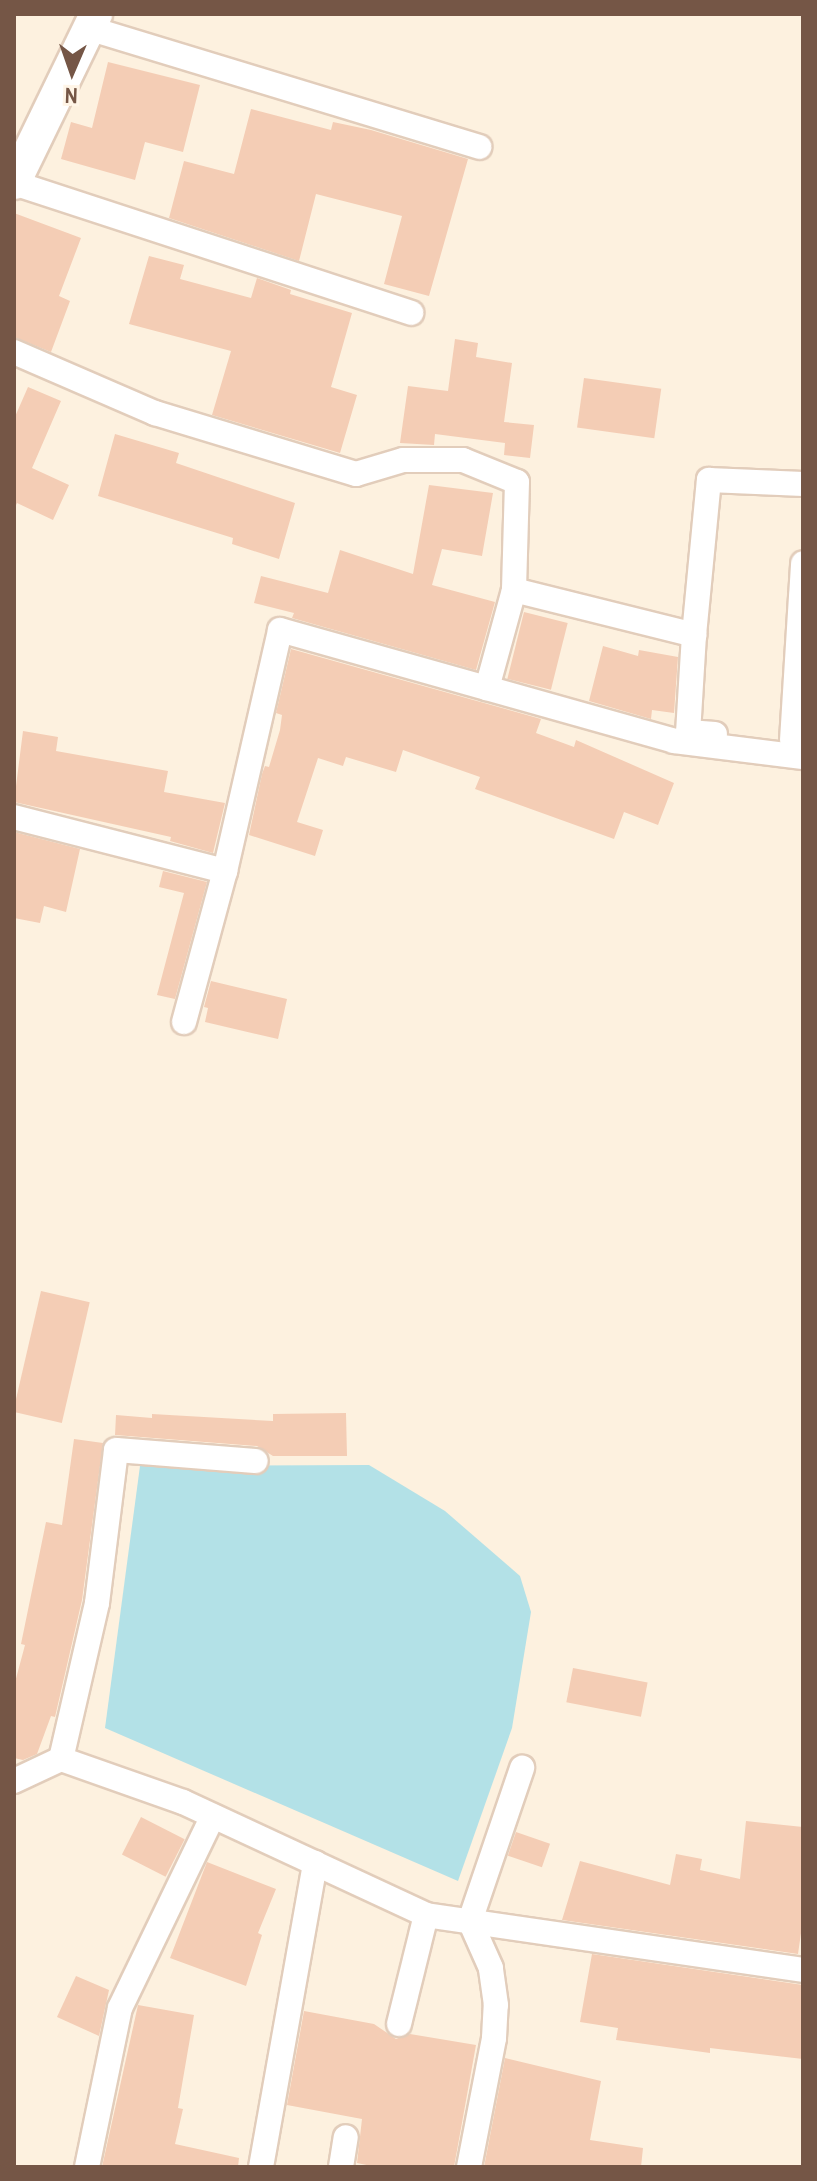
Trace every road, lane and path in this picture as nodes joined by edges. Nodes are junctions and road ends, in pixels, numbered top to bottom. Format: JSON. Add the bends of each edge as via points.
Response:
{"nodes":[{"id":1,"x":92,"y":21,"type":"edge"},
{"id":2,"x":479,"y":147,"type":"dead end"},
{"id":3,"x":14,"y":183,"type":"edge"},
{"id":4,"x":411,"y":313,"type":"dead end"},
{"id":5,"x":14,"y":352,"type":"edge"},
{"id":6,"x":803,"y":484,"type":"edge"},
{"id":7,"x":803,"y":563,"type":"edge"},
{"id":8,"x":514,"y":590,"type":"junction"},
{"id":9,"x":694,"y":635,"type":"junction"},
{"id":10,"x":487,"y":688,"type":"junction"},
{"id":11,"x":799,"y":746,"type":"edge"},
{"id":12,"x":14,"y":817,"type":"edge"},
{"id":13,"x":225,"y":871,"type":"junction"},
{"id":14,"x":184,"y":1022,"type":"dead end"},
{"id":15,"x":256,"y":1461,"type":"dead end"},
{"id":16,"x":61,"y":1759,"type":"junction"},
{"id":17,"x":522,"y":1768,"type":"dead end"},
{"id":18,"x":15,"y":1778,"type":"edge"},
{"id":19,"x":213,"y":1816,"type":"junction"},
{"id":20,"x":315,"y":1863,"type":"junction"},
{"id":21,"x":426,"y":1915,"type":"junction"},
{"id":22,"x":470,"y":1921,"type":"junction"},
{"id":23,"x":803,"y":1970,"type":"edge"},
{"id":24,"x":399,"y":2024,"type":"dead end"},
{"id":25,"x":346,"y":2137,"type":"dead end"},
{"id":26,"x":87,"y":2167,"type":"edge"},
{"id":27,"x":261,"y":2167,"type":"edge"},
{"id":28,"x":341,"y":2167,"type":"edge"},
{"id":29,"x":469,"y":2167,"type":"edge"}],
"edges":[{"from":1,"to":2,"type":"street"},
{"from":1,"to":3,"type":"main road"},
{"from":3,"to":4,"type":"street"},
{"from":5,"to":8,"type":"street","via":[[155,413],[356,474],[403,460],[463,460],[517,482]]},
{"from":6,"to":9,"type":"street","via":[[709,480]]},
{"from":7,"to":11,"type":"street"},
{"from":8,"to":9,"type":"street"},
{"from":8,"to":10,"type":"street"},
{"from":9,"to":11,"type":"street","via":[[688,732]]},
{"from":10,"to":11,"type":"street","via":[[674,741]]},
{"from":10,"to":13,"type":"street","via":[[280,630]]},
{"from":12,"to":13,"type":"street"},
{"from":13,"to":14,"type":"street"},
{"from":15,"to":16,"type":"street","via":[[116,1450],[97,1603]]},
{"from":16,"to":18,"type":"street"},
{"from":16,"to":19,"type":"street"},
{"from":17,"to":22,"type":"street"},
{"from":19,"to":20,"type":"street"},
{"from":19,"to":26,"type":"street","via":[[120,2008]]},
{"from":20,"to":21,"type":"street"},
{"from":20,"to":27,"type":"street"},
{"from":21,"to":22,"type":"street"},
{"from":21,"to":24,"type":"street"},
{"from":22,"to":23,"type":"street"},
{"from":22,"to":29,"type":"street","via":[[491,1968],[496,2005]]},
{"from":25,"to":28,"type":"street"}]}
